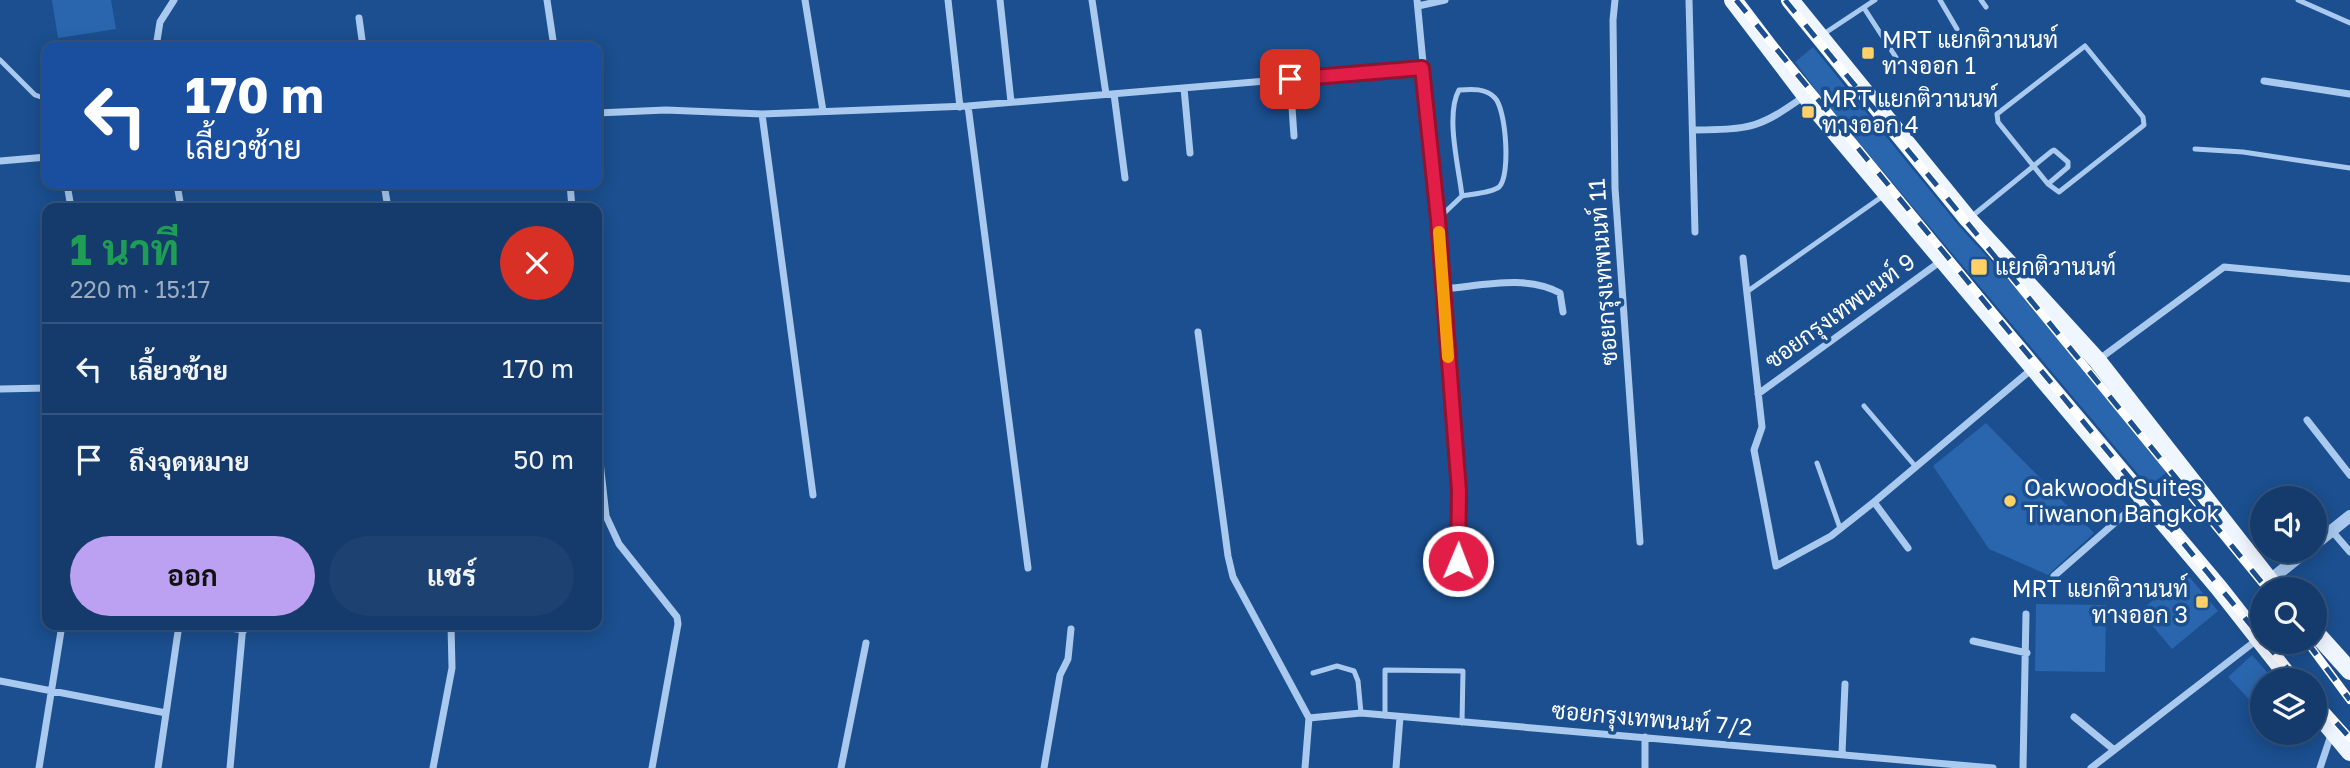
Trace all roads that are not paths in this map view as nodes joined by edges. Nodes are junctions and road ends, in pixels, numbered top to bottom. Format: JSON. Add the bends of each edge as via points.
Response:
{"nodes":[{"id":1,"x":174,"y":0,"type":"edge"},
{"id":2,"x":547,"y":0,"type":"edge"},
{"id":3,"x":805,"y":0,"type":"edge"},
{"id":4,"x":948,"y":0,"type":"edge"},
{"id":5,"x":1000,"y":0,"type":"edge"},
{"id":6,"x":1092,"y":0,"type":"edge"},
{"id":7,"x":1445,"y":0,"type":"edge"},
{"id":8,"x":1615,"y":0,"type":"edge"},
{"id":9,"x":1689,"y":0,"type":"edge"},
{"id":10,"x":1733,"y":0,"type":"edge"},
{"id":11,"x":1790,"y":0,"type":"edge"},
{"id":12,"x":1875,"y":0,"type":"edge"},
{"id":13,"x":1940,"y":0,"type":"edge"},
{"id":14,"x":1981,"y":0,"type":"edge"},
{"id":15,"x":2298,"y":0,"type":"edge"},
{"id":16,"x":1417,"y":3,"type":"edge"},
{"id":17,"x":1986,"y":7,"type":"dead end"},
{"id":18,"x":1864,"y":8,"type":"junction"},
{"id":19,"x":359,"y":18,"type":"dead end"},
{"id":20,"x":2350,"y":23,"type":"edge"},
{"id":21,"x":1957,"y":29,"type":"dead end"},
{"id":22,"x":1821,"y":36,"type":"junction"},
{"id":23,"x":157,"y":42,"type":"edge"},
{"id":24,"x":362,"y":42,"type":"edge"},
{"id":25,"x":553,"y":42,"type":"edge"},
{"id":26,"x":0,"y":60,"type":"edge"},
{"id":27,"x":1899,"y":62,"type":"dead end"},
{"id":28,"x":1422,"y":68,"type":"junction"},
{"id":29,"x":1290,"y":79,"type":"junction"},
{"id":30,"x":2264,"y":80,"type":"dead end"},
{"id":31,"x":1184,"y":88,"type":"junction"},
{"id":32,"x":1110,"y":94,"type":"junction"},
{"id":33,"x":2350,"y":94,"type":"edge"},
{"id":34,"x":1807,"y":95,"type":"junction"},
{"id":35,"x":42,"y":97,"type":"edge"},
{"id":36,"x":1011,"y":102,"type":"junction"},
{"id":37,"x":964,"y":106,"type":"junction"},
{"id":38,"x":823,"y":111,"type":"junction"},
{"id":39,"x":602,"y":113,"type":"edge"},
{"id":40,"x":762,"y":114,"type":"junction"},
{"id":41,"x":1694,"y":130,"type":"junction"},
{"id":42,"x":1294,"y":136,"type":"dead end"},
{"id":43,"x":2195,"y":149,"type":"dead end"},
{"id":44,"x":1190,"y":153,"type":"dead end"},
{"id":45,"x":42,"y":157,"type":"edge"},
{"id":46,"x":0,"y":161,"type":"edge"},
{"id":47,"x":2033,"y":166,"type":"junction"},
{"id":48,"x":2350,"y":168,"type":"edge"},
{"id":49,"x":1125,"y":178,"type":"dead end"},
{"id":50,"x":2048,"y":184,"type":"junction"},
{"id":51,"x":1887,"y":192,"type":"junction"},
{"id":52,"x":1462,"y":196,"type":"junction"},
{"id":53,"x":1438,"y":219,"type":"junction"},
{"id":54,"x":1968,"y":219,"type":"junction"},
{"id":55,"x":1695,"y":232,"type":"dead end"},
{"id":56,"x":1743,"y":258,"type":"dead end"},
{"id":57,"x":1944,"y":259,"type":"junction"},
{"id":58,"x":2350,"y":279,"type":"edge"},
{"id":59,"x":1443,"y":289,"type":"junction"},
{"id":60,"x":1748,"y":291,"type":"junction"},
{"id":61,"x":1563,"y":312,"type":"dead end"},
{"id":62,"x":1198,"y":332,"type":"dead end"},
{"id":63,"x":2097,"y":360,"type":"junction"},
{"id":64,"x":2032,"y":369,"type":"junction"},
{"id":65,"x":42,"y":388,"type":"edge"},
{"id":66,"x":0,"y":389,"type":"edge"},
{"id":67,"x":1758,"y":394,"type":"junction"},
{"id":68,"x":1864,"y":406,"type":"dead end"},
{"id":69,"x":2307,"y":420,"type":"dead end"},
{"id":70,"x":1817,"y":463,"type":"dead end"},
{"id":71,"x":1916,"y":467,"type":"junction"},
{"id":72,"x":2350,"y":475,"type":"edge"},
{"id":73,"x":602,"y":480,"type":"edge"},
{"id":74,"x":813,"y":495,"type":"dead end"},
{"id":75,"x":2143,"y":499,"type":"junction"},
{"id":76,"x":1874,"y":502,"type":"junction"},
{"id":77,"x":2350,"y":516,"type":"edge"},
{"id":78,"x":1840,"y":528,"type":"junction"},
{"id":79,"x":2332,"y":531,"type":"junction"},
{"id":80,"x":2327,"y":535,"type":"edge"},
{"id":81,"x":1640,"y":542,"type":"dead end"},
{"id":82,"x":1908,"y":548,"type":"dead end"},
{"id":83,"x":2350,"y":552,"type":"edge"},
{"id":84,"x":1458,"y":561,"type":"dead end"},
{"id":85,"x":2294,"y":563,"type":"edge"},
{"id":86,"x":1028,"y":568,"type":"dead end"},
{"id":87,"x":2054,"y":576,"type":"dead end"},
{"id":88,"x":2267,"y":577,"type":"edge"},
{"id":89,"x":2281,"y":577,"type":"edge"},
{"id":90,"x":2026,"y":614,"type":"dead end"},
{"id":91,"x":2250,"y":628,"type":"edge"},
{"id":92,"x":1071,"y":629,"type":"dead end"},
{"id":93,"x":61,"y":630,"type":"edge"},
{"id":94,"x":179,"y":630,"type":"edge"},
{"id":95,"x":243,"y":630,"type":"edge"},
{"id":96,"x":451,"y":630,"type":"edge"},
{"id":97,"x":1973,"y":641,"type":"dead end"},
{"id":98,"x":866,"y":643,"type":"dead end"},
{"id":99,"x":2327,"y":645,"type":"edge"},
{"id":100,"x":2250,"y":646,"type":"edge"},
{"id":101,"x":2026,"y":653,"type":"junction"},
{"id":102,"x":2271,"y":654,"type":"edge"},
{"id":103,"x":2282,"y":668,"type":"edge"},
{"id":104,"x":2350,"y":671,"type":"edge"},
{"id":105,"x":1313,"y":673,"type":"dead end"},
{"id":106,"x":0,"y":681,"type":"edge"},
{"id":107,"x":1845,"y":684,"type":"dead end"},
{"id":108,"x":51,"y":691,"type":"junction"},
{"id":109,"x":166,"y":713,"type":"junction"},
{"id":110,"x":1361,"y":713,"type":"junction"},
{"id":111,"x":1385,"y":716,"type":"junction"},
{"id":112,"x":1400,"y":717,"type":"junction"},
{"id":113,"x":2074,"y":717,"type":"dead end"},
{"id":114,"x":1309,"y":718,"type":"junction"},
{"id":115,"x":1462,"y":723,"type":"junction"},
{"id":116,"x":2327,"y":726,"type":"edge"},
{"id":117,"x":2332,"y":732,"type":"junction"},
{"id":118,"x":1645,"y":737,"type":"junction"},
{"id":119,"x":2113,"y":749,"type":"junction"},
{"id":120,"x":2350,"y":752,"type":"edge"},
{"id":121,"x":1842,"y":753,"type":"junction"},
{"id":122,"x":39,"y":768,"type":"edge"},
{"id":123,"x":158,"y":768,"type":"edge"},
{"id":124,"x":230,"y":768,"type":"edge"},
{"id":125,"x":433,"y":768,"type":"edge"},
{"id":126,"x":652,"y":768,"type":"edge"},
{"id":127,"x":841,"y":768,"type":"edge"},
{"id":128,"x":1044,"y":768,"type":"edge"},
{"id":129,"x":1305,"y":768,"type":"edge"},
{"id":130,"x":1396,"y":768,"type":"edge"},
{"id":131,"x":1645,"y":768,"type":"edge"},
{"id":132,"x":1993,"y":768,"type":"edge"},
{"id":133,"x":2023,"y":768,"type":"edge"},
{"id":134,"x":2091,"y":768,"type":"edge"},
{"id":135,"x":2320,"y":768,"type":"edge"}],
"edges":[{"from":1,"to":23,"type":"street","via":[[160,22]]},
{"from":2,"to":25,"type":"street"},
{"from":3,"to":38,"type":"street"},
{"from":4,"to":37,"type":"street"},
{"from":5,"to":36,"type":"street"},
{"from":6,"to":32,"type":"street"},
{"from":7,"to":16,"type":"street"},
{"from":8,"to":81,"type":"street","name":"ซอยกรุงเทพนนท์ 11","via":[[1615,188]]},
{"from":9,"to":41,"type":"street"},
{"from":10,"to":34,"type":"main road"},
{"from":11,"to":22,"type":"main road"},
{"from":12,"to":18,"type":"lane"},
{"from":13,"to":21,"type":"lane"},
{"from":14,"to":17,"type":"lane"},
{"from":15,"to":20,"type":"lane"},
{"from":16,"to":28,"type":"street"},
{"from":18,"to":22,"type":"lane"},
{"from":18,"to":27,"type":"lane"},
{"from":19,"to":24,"type":"street"},
{"from":22,"to":54,"type":"main road"},
{"from":26,"to":35,"type":"lane"},
{"from":28,"to":29,"type":"street"},
{"from":28,"to":53,"type":"street"},
{"from":29,"to":31,"type":"street"},
{"from":29,"to":42,"type":"street"},
{"from":30,"to":33,"type":"street"},
{"from":31,"to":32,"type":"street"},
{"from":31,"to":44,"type":"street"},
{"from":32,"to":36,"type":"street"},
{"from":32,"to":49,"type":"street"},
{"from":34,"to":41,"type":"street","via":[[1756,127]]},
{"from":34,"to":51,"type":"main road"},
{"from":36,"to":37,"type":"street"},
{"from":37,"to":38,"type":"street"},
{"from":37,"to":86,"type":"street"},
{"from":38,"to":40,"type":"street"},
{"from":39,"to":40,"type":"street"},
{"from":40,"to":74,"type":"street"},
{"from":41,"to":55,"type":"street"},
{"from":43,"to":48,"type":"lane"},
{"from":45,"to":46,"type":"street"},
{"from":47,"to":50,"type":"lane"},
{"from":47,"to":50,"type":"lane","via":[[2054,150],[2063,157],[2068,167]]},
{"from":47,"to":50,"type":"lane","via":[[1998,122],[1997,114],[2079,48],[2087,47],[2143,117],[2144,125],[2059,192]]},
{"from":47,"to":54,"type":"lane"},
{"from":51,"to":57,"type":"main road"},
{"from":51,"to":60,"type":"lane"},
{"from":52,"to":52,"type":"lane","via":[[1453,116],[1460,90],[1474,89],[1488,92],[1501,109],[1506,167],[1497,189]]},
{"from":52,"to":53,"type":"lane"},
{"from":53,"to":59,"type":"street"},
{"from":54,"to":63,"type":"main road"},
{"from":56,"to":60,"type":"street"},
{"from":57,"to":64,"type":"main road"},
{"from":57,"to":67,"type":"street","name":"ซอยกรุงเทพนนท์ 9"},
{"from":58,"to":63,"type":"street","via":[[2224,267]]},
{"from":59,"to":61,"type":"street","via":[[1518,282],[1549,287],[1560,293]]},
{"from":59,"to":84,"type":"street","via":[[1459,491]]},
{"from":60,"to":67,"type":"street"},
{"from":62,"to":114,"type":"street","via":[[1233,577]]},
{"from":63,"to":88,"type":"main road"},
{"from":64,"to":71,"type":"street"},
{"from":64,"to":75,"type":"main road"},
{"from":65,"to":66,"type":"street"},
{"from":67,"to":78,"type":"street","via":[[1762,427],[1754,450],[1776,566]]},
{"from":68,"to":71,"type":"lane"},
{"from":69,"to":72,"type":"street"},
{"from":70,"to":78,"type":"lane"},
{"from":71,"to":76,"type":"street"},
{"from":73,"to":126,"type":"street","via":[[606,516],[619,544],[677,617]]},
{"from":75,"to":87,"type":"street"},
{"from":75,"to":91,"type":"main road"},
{"from":76,"to":78,"type":"street"},
{"from":76,"to":82,"type":"street"},
{"from":77,"to":79,"type":"street"},
{"from":79,"to":80,"type":"street"},
{"from":79,"to":83,"type":"street"},
{"from":85,"to":89,"type":"street"},
{"from":90,"to":101,"type":"street"},
{"from":92,"to":128,"type":"street"},
{"from":93,"to":108,"type":"street"},
{"from":94,"to":109,"type":"street"},
{"from":95,"to":124,"type":"street"},
{"from":96,"to":125,"type":"street","via":[[452,668]]},
{"from":97,"to":101,"type":"street"},
{"from":98,"to":127,"type":"street"},
{"from":99,"to":104,"type":"main road"},
{"from":100,"to":119,"type":"street"},
{"from":101,"to":133,"type":"street"},
{"from":102,"to":103,"type":"main road"},
{"from":105,"to":110,"type":"lane","via":[[1338,666],[1354,671]]},
{"from":106,"to":108,"type":"street"},
{"from":107,"to":121,"type":"street"},
{"from":108,"to":109,"type":"street"},
{"from":108,"to":122,"type":"street"},
{"from":109,"to":123,"type":"street"},
{"from":110,"to":111,"type":"street","name":"ซอยกรุงเทพนนท์ 7/2"},
{"from":110,"to":114,"type":"street","name":"ซอยกรุงเทพนนท์ 7/2"},
{"from":111,"to":112,"type":"street","name":"ซอยกรุงเทพนนท์ 7/2"},
{"from":111,"to":115,"type":"lane","via":[[1385,670],[1463,671]]},
{"from":112,"to":115,"type":"street","name":"ซอยกรุงเทพนนท์ 7/2"},
{"from":112,"to":130,"type":"street"},
{"from":113,"to":119,"type":"street"},
{"from":114,"to":129,"type":"street"},
{"from":115,"to":118,"type":"street","name":"ซอยกรุงเทพนนท์ 7/2"},
{"from":116,"to":117,"type":"main road"},
{"from":117,"to":120,"type":"main road"},
{"from":117,"to":135,"type":"street"},
{"from":118,"to":121,"type":"street","name":"ซอยกรุงเทพนนท์ 7/2"},
{"from":118,"to":131,"type":"street"},
{"from":119,"to":134,"type":"street"},
{"from":121,"to":132,"type":"street","name":"ซอยกรุงเทพนนท์ 7/2"}]}
